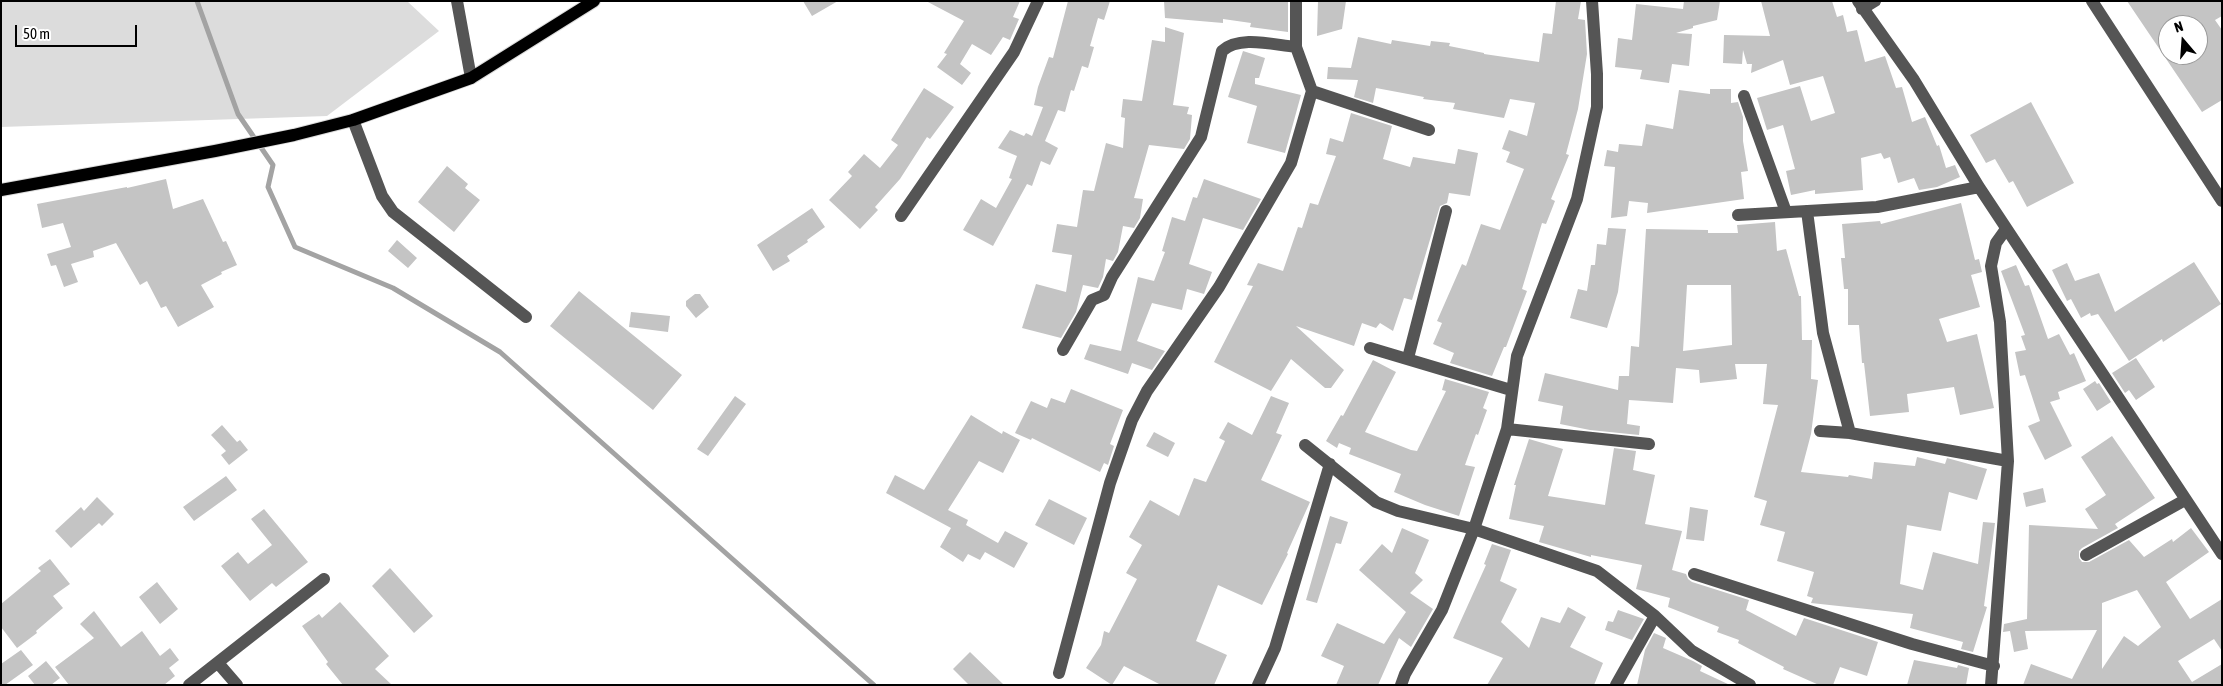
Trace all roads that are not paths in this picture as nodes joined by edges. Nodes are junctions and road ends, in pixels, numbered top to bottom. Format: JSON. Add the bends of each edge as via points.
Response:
{"nodes":[{"id":1,"x":457,"y":1,"type":"edge"},
{"id":2,"x":594,"y":1,"type":"edge"},
{"id":3,"x":1038,"y":1,"type":"edge"},
{"id":4,"x":1296,"y":1,"type":"edge"},
{"id":5,"x":1592,"y":1,"type":"edge"},
{"id":6,"x":1875,"y":1,"type":"edge"},
{"id":7,"x":2092,"y":1,"type":"edge"},
{"id":8,"x":1860,"y":5,"type":"edge"},
{"id":9,"x":1296,"y":47,"type":"junction"},
{"id":10,"x":471,"y":78,"type":"junction"},
{"id":11,"x":1312,"y":91,"type":"junction"},
{"id":12,"x":1744,"y":96,"type":"dead end"},
{"id":13,"x":353,"y":120,"type":"junction"},
{"id":14,"x":1429,"y":130,"type":"dead end"},
{"id":15,"x":1978,"y":187,"type":"junction"},
{"id":16,"x":1,"y":190,"type":"edge"},
{"id":17,"x":2222,"y":201,"type":"edge"},
{"id":18,"x":1446,"y":210,"type":"dead end"},
{"id":19,"x":1807,"y":211,"type":"junction"},
{"id":20,"x":1786,"y":212,"type":"junction"},
{"id":21,"x":1738,"y":215,"type":"dead end"},
{"id":22,"x":902,"y":216,"type":"dead end"},
{"id":23,"x":2006,"y":229,"type":"junction"},
{"id":24,"x":526,"y":316,"type":"dead end"},
{"id":25,"x":1370,"y":348,"type":"dead end"},
{"id":26,"x":1063,"y":350,"type":"dead end"},
{"id":27,"x":1408,"y":358,"type":"junction"},
{"id":28,"x":1511,"y":390,"type":"junction"},
{"id":29,"x":1507,"y":429,"type":"junction"},
{"id":30,"x":1820,"y":432,"type":"dead end"},
{"id":31,"x":1850,"y":433,"type":"junction"},
{"id":32,"x":1649,"y":444,"type":"dead end"},
{"id":33,"x":1305,"y":445,"type":"dead end"},
{"id":34,"x":2008,"y":461,"type":"junction"},
{"id":35,"x":1330,"y":464,"type":"junction"},
{"id":36,"x":2185,"y":500,"type":"junction"},
{"id":37,"x":1474,"y":529,"type":"junction"},
{"id":38,"x":2222,"y":554,"type":"edge"},
{"id":39,"x":2086,"y":555,"type":"dead end"},
{"id":40,"x":1694,"y":574,"type":"dead end"},
{"id":41,"x":324,"y":579,"type":"dead end"},
{"id":42,"x":1655,"y":616,"type":"junction"},
{"id":43,"x":218,"y":663,"type":"junction"},
{"id":44,"x":1994,"y":666,"type":"junction"},
{"id":45,"x":1059,"y":673,"type":"dead end"},
{"id":46,"x":189,"y":685,"type":"edge"},
{"id":47,"x":237,"y":685,"type":"edge"},
{"id":48,"x":1258,"y":685,"type":"edge"},
{"id":49,"x":1401,"y":685,"type":"edge"},
{"id":50,"x":1616,"y":685,"type":"edge"},
{"id":51,"x":1750,"y":685,"type":"edge"},
{"id":52,"x":1991,"y":685,"type":"edge"}],
"edges":[{"from":1,"to":10,"type":"street"},
{"from":2,"to":10,"type":"main road"},
{"from":3,"to":22,"type":"street","via":[[1014,52]]},
{"from":4,"to":9,"type":"street"},
{"from":5,"to":28,"type":"street","via":[[1598,74],[1596,107],[1578,199],[1516,356]]},
{"from":6,"to":8,"type":"street"},
{"from":7,"to":17,"type":"street"},
{"from":8,"to":15,"type":"street","via":[[1914,80]]},
{"from":9,"to":11,"type":"street"},
{"from":9,"to":26,"type":"street","via":[[1242,42],[1230,44],[1222,52],[1201,137],[1166,189],[1104,295],[1092,300]]},
{"from":10,"to":13,"type":"main road"},
{"from":11,"to":14,"type":"street"},
{"from":11,"to":45,"type":"street","via":[[1291,164],[1219,286],[1147,391],[1132,420],[1110,483]]},
{"from":12,"to":20,"type":"street"},
{"from":13,"to":16,"type":"main road","via":[[215,151]]},
{"from":13,"to":24,"type":"street","via":[[382,196],[393,212]]},
{"from":15,"to":19,"type":"street","via":[[1877,207]]},
{"from":15,"to":23,"type":"street"},
{"from":18,"to":27,"type":"street"},
{"from":19,"to":20,"type":"street"},
{"from":19,"to":31,"type":"street","via":[[1823,333]]},
{"from":20,"to":21,"type":"street"},
{"from":23,"to":34,"type":"street","via":[[1996,243],[1991,266],[2000,322]]},
{"from":23,"to":36,"type":"street"},
{"from":25,"to":27,"type":"street"},
{"from":27,"to":28,"type":"street"},
{"from":28,"to":29,"type":"street"},
{"from":29,"to":32,"type":"street"},
{"from":29,"to":37,"type":"street"},
{"from":30,"to":31,"type":"street"},
{"from":31,"to":34,"type":"street"},
{"from":33,"to":35,"type":"street"},
{"from":34,"to":44,"type":"street"},
{"from":35,"to":37,"type":"street","via":[[1376,502],[1398,511]]},
{"from":35,"to":48,"type":"street","via":[[1275,648]]},
{"from":36,"to":38,"type":"street"},
{"from":36,"to":39,"type":"street"},
{"from":37,"to":42,"type":"street","via":[[1597,572]]},
{"from":37,"to":49,"type":"street","via":[[1442,610]]},
{"from":40,"to":44,"type":"street","via":[[1912,644]]},
{"from":41,"to":43,"type":"street"},
{"from":42,"to":50,"type":"street"},
{"from":42,"to":51,"type":"street","via":[[1692,650]]},
{"from":43,"to":46,"type":"street"},
{"from":43,"to":47,"type":"street"},
{"from":44,"to":52,"type":"street"}]}
